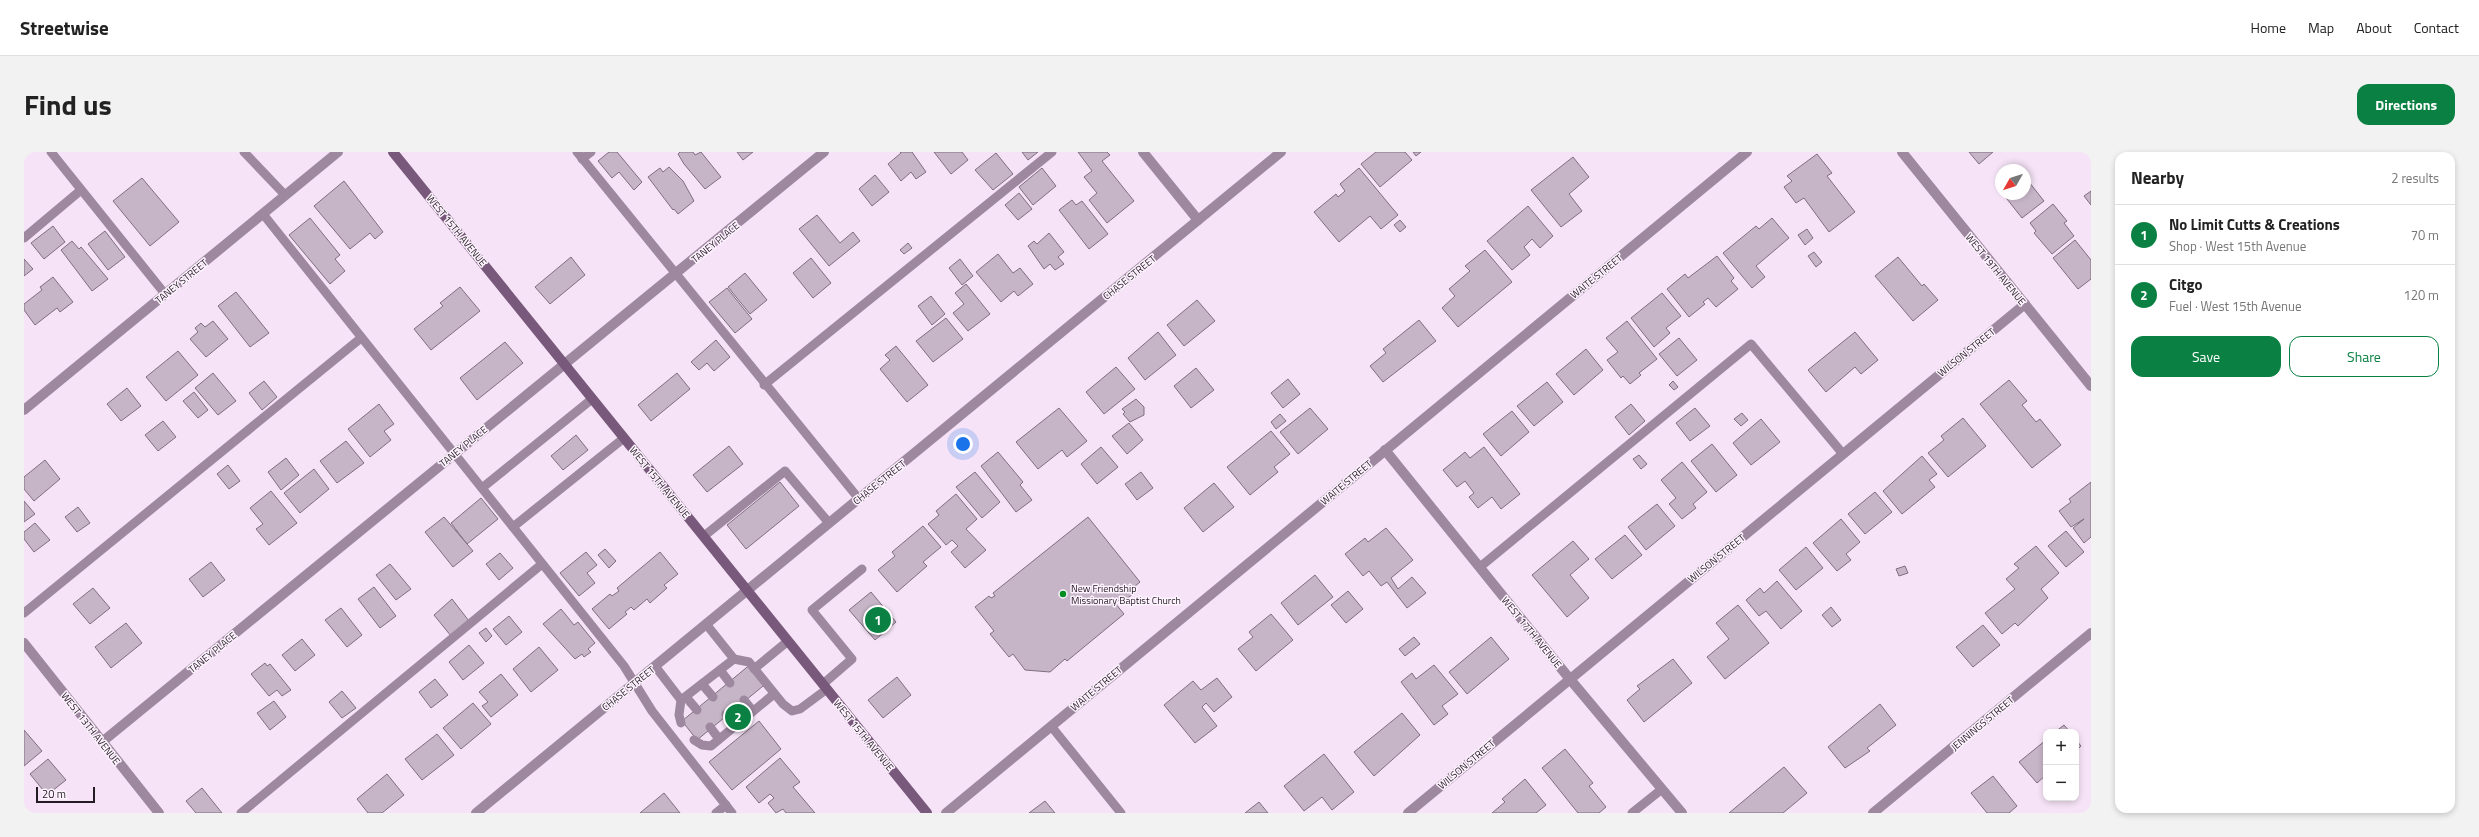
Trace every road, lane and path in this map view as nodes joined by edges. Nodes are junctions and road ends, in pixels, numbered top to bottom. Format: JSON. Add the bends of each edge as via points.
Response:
{"nodes":[{"id":1,"x":51,"y":152,"type":"edge"},
{"id":2,"x":244,"y":152,"type":"edge"},
{"id":3,"x":338,"y":152,"type":"edge"},
{"id":4,"x":393,"y":152,"type":"edge"},
{"id":5,"x":591,"y":152,"type":"edge"},
{"id":6,"x":824,"y":152,"type":"edge"},
{"id":7,"x":1052,"y":152,"type":"edge"},
{"id":8,"x":1143,"y":152,"type":"edge"},
{"id":9,"x":1281,"y":152,"type":"edge"},
{"id":10,"x":1747,"y":152,"type":"edge"},
{"id":11,"x":1902,"y":152,"type":"edge"},
{"id":12,"x":579,"y":156,"type":"edge"},
{"id":13,"x":81,"y":190,"type":"junction"},
{"id":14,"x":285,"y":195,"type":"junction"},
{"id":15,"x":263,"y":214,"type":"junction"},
{"id":16,"x":1198,"y":220,"type":"junction"},
{"id":17,"x":24,"y":238,"type":"edge"},
{"id":18,"x":675,"y":275,"type":"junction"},
{"id":19,"x":165,"y":294,"type":"junction"},
{"id":20,"x":2025,"y":304,"type":"junction"},
{"id":21,"x":362,"y":338,"type":"junction"},
{"id":22,"x":564,"y":363,"type":"junction"},
{"id":23,"x":764,"y":385,"type":"junction"},
{"id":24,"x":2091,"y":386,"type":"edge"},
{"id":25,"x":592,"y":399,"type":"junction"},
{"id":26,"x":24,"y":410,"type":"edge"},
{"id":27,"x":624,"y":438,"type":"junction"},
{"id":28,"x":1385,"y":450,"type":"junction"},
{"id":29,"x":454,"y":454,"type":"junction"},
{"id":30,"x":1843,"y":454,"type":"junction"},
{"id":31,"x":482,"y":488,"type":"junction"},
{"id":32,"x":859,"y":499,"type":"junction"},
{"id":33,"x":829,"y":523,"type":"junction"},
{"id":34,"x":513,"y":527,"type":"junction"},
{"id":35,"x":704,"y":536,"type":"junction"},
{"id":36,"x":542,"y":564,"type":"junction"},
{"id":37,"x":1480,"y":567,"type":"junction"},
{"id":38,"x":862,"y":569,"type":"dead end"},
{"id":39,"x":747,"y":590,"type":"junction"},
{"id":40,"x":24,"y":613,"type":"edge"},
{"id":41,"x":706,"y":624,"type":"junction"},
{"id":42,"x":2091,"y":633,"type":"edge"},
{"id":43,"x":788,"y":641,"type":"junction"},
{"id":44,"x":24,"y":643,"type":"edge"},
{"id":45,"x":734,"y":659,"type":"junction"},
{"id":46,"x":655,"y":666,"type":"junction"},
{"id":47,"x":754,"y":669,"type":"junction"},
{"id":48,"x":720,"y":670,"type":"junction"},
{"id":49,"x":1569,"y":678,"type":"junction"},
{"id":50,"x":635,"y":683,"type":"junction"},
{"id":51,"x":730,"y":683,"type":"dead end"},
{"id":52,"x":702,"y":684,"type":"junction"},
{"id":53,"x":825,"y":686,"type":"junction"},
{"id":54,"x":774,"y":694,"type":"junction"},
{"id":55,"x":712,"y":697,"type":"dead end"},
{"id":56,"x":684,"y":698,"type":"junction"},
{"id":57,"x":744,"y":700,"type":"dead end"},
{"id":58,"x":697,"y":710,"type":"dead end"},
{"id":59,"x":753,"y":711,"type":"junction"},
{"id":60,"x":726,"y":714,"type":"dead end"},
{"id":61,"x":681,"y":723,"type":"dead end"},
{"id":62,"x":735,"y":726,"type":"junction"},
{"id":63,"x":1051,"y":726,"type":"junction"},
{"id":64,"x":710,"y":727,"type":"dead end"},
{"id":65,"x":719,"y":739,"type":"junction"},
{"id":66,"x":694,"y":740,"type":"dead end"},
{"id":67,"x":102,"y":742,"type":"junction"},
{"id":68,"x":1662,"y":789,"type":"junction"},
{"id":69,"x":726,"y":805,"type":"junction"},
{"id":70,"x":159,"y":813,"type":"edge"},
{"id":71,"x":241,"y":813,"type":"edge"},
{"id":72,"x":476,"y":813,"type":"edge"},
{"id":73,"x":716,"y":813,"type":"edge"},
{"id":74,"x":732,"y":813,"type":"edge"},
{"id":75,"x":927,"y":813,"type":"edge"},
{"id":76,"x":946,"y":813,"type":"edge"},
{"id":77,"x":1121,"y":813,"type":"edge"},
{"id":78,"x":1408,"y":813,"type":"edge"},
{"id":79,"x":1632,"y":813,"type":"edge"},
{"id":80,"x":1682,"y":813,"type":"edge"},
{"id":81,"x":1873,"y":813,"type":"edge"}],
"edges":[{"from":1,"to":13,"type":"lane"},
{"from":2,"to":14,"type":"lane"},
{"from":3,"to":14,"type":"street","name":"TANEY STREET"},
{"from":4,"to":22,"type":"main road","name":"WEST 15TH AVENUE"},
{"from":5,"to":12,"type":"lane"},
{"from":6,"to":18,"type":"street","name":"TANEY PLACE"},
{"from":7,"to":23,"type":"lane"},
{"from":8,"to":16,"type":"street"},
{"from":9,"to":16,"type":"street","name":"CHASE STREET"},
{"from":10,"to":28,"type":"street","name":"WAITE STREET"},
{"from":11,"to":20,"type":"street","name":"WEST 19TH AVENUE"},
{"from":12,"to":18,"type":"lane"},
{"from":13,"to":17,"type":"lane"},
{"from":13,"to":19,"type":"lane"},
{"from":14,"to":15,"type":"street","name":"TANEY STREET"},
{"from":15,"to":19,"type":"street","name":"TANEY STREET"},
{"from":15,"to":21,"type":"lane"},
{"from":16,"to":32,"type":"street","name":"CHASE STREET"},
{"from":18,"to":22,"type":"street","name":"TANEY PLACE"},
{"from":18,"to":23,"type":"lane"},
{"from":19,"to":26,"type":"street","name":"TANEY STREET"},
{"from":20,"to":24,"type":"street","name":"WEST 19TH AVENUE"},
{"from":20,"to":30,"type":"street","name":"WILSON STREET"},
{"from":21,"to":29,"type":"lane"},
{"from":21,"to":40,"type":"lane"},
{"from":22,"to":25,"type":"main road","name":"WEST 15TH AVENUE"},
{"from":22,"to":29,"type":"street","name":"TANEY PLACE"},
{"from":23,"to":32,"type":"lane"},
{"from":25,"to":27,"type":"main road","name":"WEST 15TH AVENUE"},
{"from":25,"to":31,"type":"lane"},
{"from":27,"to":34,"type":"lane"},
{"from":27,"to":35,"type":"main road","name":"WEST 15TH AVENUE"},
{"from":28,"to":37,"type":"street","name":"WEST 17TH AVENUE"},
{"from":28,"to":63,"type":"street","name":"WAITE STREET"},
{"from":29,"to":31,"type":"lane"},
{"from":29,"to":67,"type":"street","name":"TANEY PLACE"},
{"from":30,"to":37,"type":"lane","via":[[1751,344]]},
{"from":30,"to":49,"type":"street","name":"WILSON STREET"},
{"from":31,"to":34,"type":"lane"},
{"from":32,"to":33,"type":"street","name":"CHASE STREET"},
{"from":33,"to":35,"type":"lane","via":[[785,471]]},
{"from":33,"to":39,"type":"street","name":"CHASE STREET"},
{"from":34,"to":36,"type":"lane"},
{"from":35,"to":39,"type":"main road","name":"WEST 15TH AVENUE"},
{"from":36,"to":50,"type":"lane"},
{"from":36,"to":71,"type":"lane"},
{"from":37,"to":49,"type":"street","name":"WEST 17TH AVENUE"},
{"from":38,"to":53,"type":"lane","via":[[812,610],[852,659]]},
{"from":39,"to":41,"type":"street","name":"CHASE STREET"},
{"from":39,"to":43,"type":"main road","name":"WEST 15TH AVENUE"},
{"from":41,"to":45,"type":"lane"},
{"from":41,"to":46,"type":"street","name":"CHASE STREET"},
{"from":42,"to":81,"type":"street","name":"JENNINGS STREET"},
{"from":43,"to":47,"type":"lane"},
{"from":43,"to":53,"type":"main road","name":"WEST 15TH AVENUE"},
{"from":44,"to":67,"type":"street","name":"WEST 13TH AVENUE"},
{"from":45,"to":47,"type":"lane","via":[[749,662]]},
{"from":45,"to":48,"type":"lane"},
{"from":46,"to":50,"type":"street","name":"CHASE STREET"},
{"from":46,"to":56,"type":"lane"},
{"from":47,"to":54,"type":"lane"},
{"from":48,"to":51,"type":"lane"},
{"from":48,"to":52,"type":"lane"},
{"from":49,"to":68,"type":"street","name":"WEST 17TH AVENUE"},
{"from":49,"to":78,"type":"street","name":"WILSON STREET"},
{"from":50,"to":69,"type":"lane","via":[[652,711]]},
{"from":50,"to":72,"type":"street","name":"CHASE STREET"},
{"from":52,"to":55,"type":"lane"},
{"from":52,"to":56,"type":"lane"},
{"from":53,"to":54,"type":"lane","via":[[800,710],[792,711]]},
{"from":53,"to":75,"type":"main road","name":"WEST 15TH AVENUE"},
{"from":54,"to":59,"type":"lane"},
{"from":56,"to":58,"type":"lane"},
{"from":56,"to":61,"type":"lane","via":[[679,715]]},
{"from":57,"to":59,"type":"lane"},
{"from":59,"to":62,"type":"lane"},
{"from":60,"to":62,"type":"lane"},
{"from":62,"to":65,"type":"lane"},
{"from":63,"to":76,"type":"street","name":"WAITE STREET"},
{"from":63,"to":77,"type":"lane"},
{"from":64,"to":65,"type":"lane"},
{"from":65,"to":66,"type":"lane","via":[[711,746],[702,745]]},
{"from":67,"to":70,"type":"street","name":"WEST 13TH AVENUE"},
{"from":68,"to":79,"type":"lane"},
{"from":68,"to":80,"type":"street","name":"WEST 17TH AVENUE"},
{"from":69,"to":73,"type":"lane"},
{"from":69,"to":74,"type":"lane"}]}
